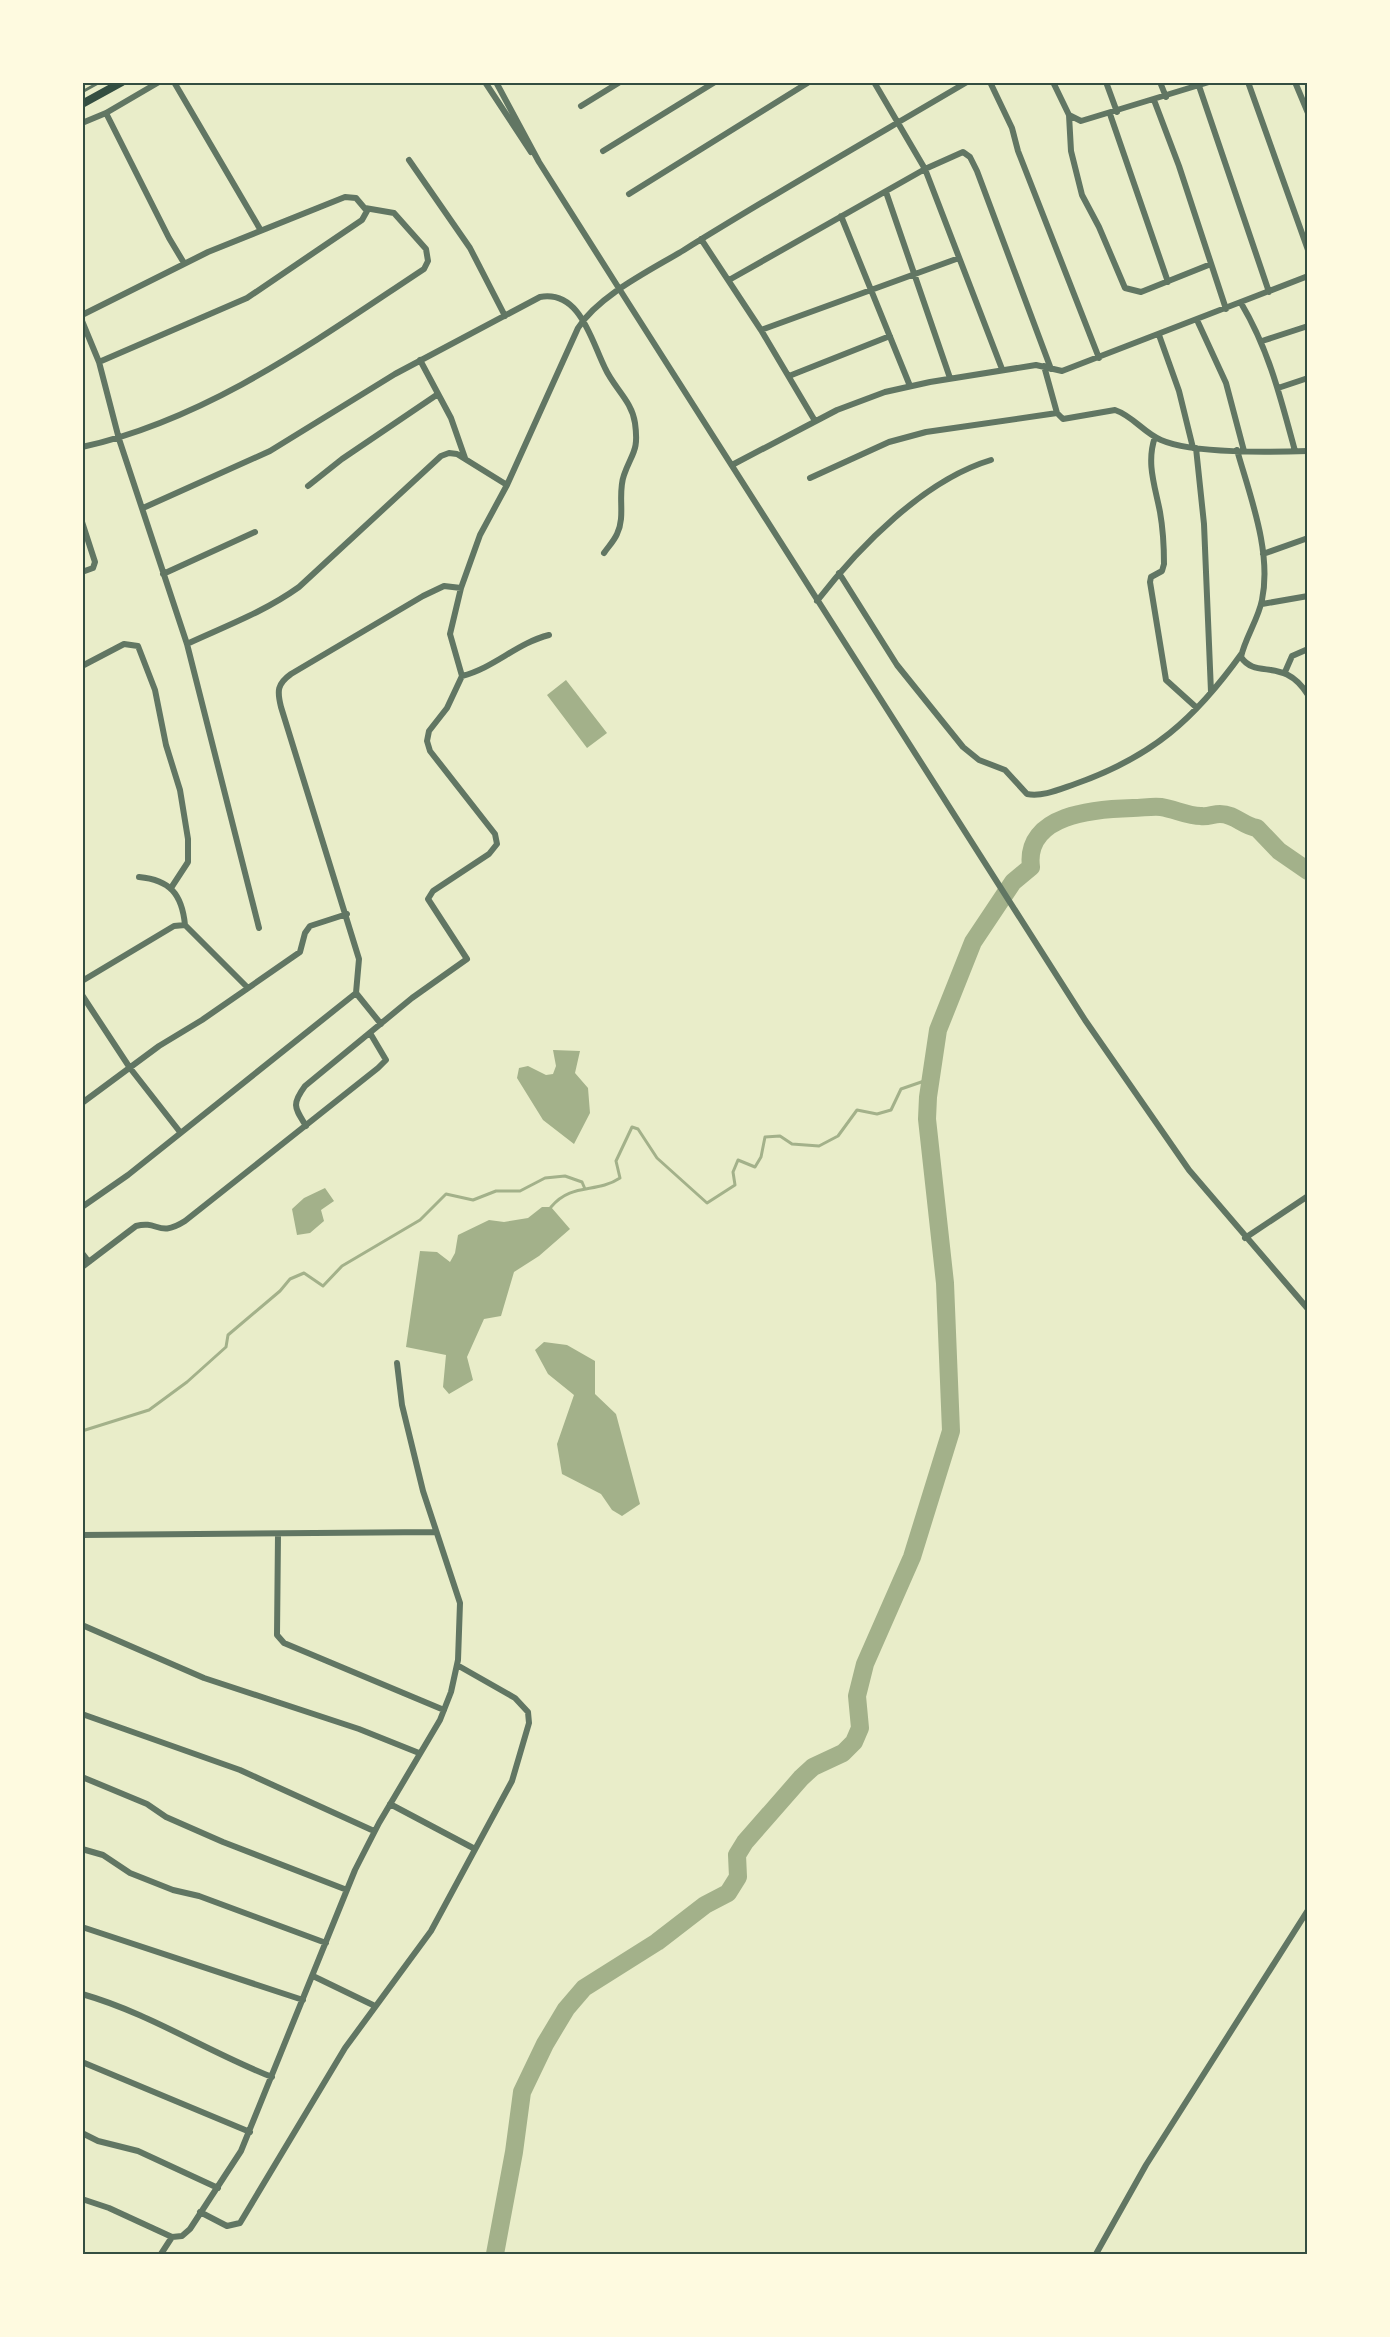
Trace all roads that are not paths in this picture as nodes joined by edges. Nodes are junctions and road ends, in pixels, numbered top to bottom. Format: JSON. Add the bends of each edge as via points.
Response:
{"nodes":[{"id":1,"x":100,"y":82,"type":"edge"},
{"id":2,"x":122,"y":82,"type":"edge"},
{"id":3,"x":159,"y":82,"type":"edge"},
{"id":4,"x":174,"y":82,"type":"edge"},
{"id":5,"x":485,"y":82,"type":"edge"},
{"id":6,"x":496,"y":82,"type":"edge"},
{"id":7,"x":620,"y":82,"type":"edge"},
{"id":8,"x":716,"y":82,"type":"edge"},
{"id":9,"x":809,"y":82,"type":"edge"},
{"id":10,"x":874,"y":82,"type":"edge"},
{"id":11,"x":967,"y":82,"type":"edge"},
{"id":12,"x":990,"y":82,"type":"edge"},
{"id":13,"x":1053,"y":82,"type":"edge"},
{"id":14,"x":1106,"y":82,"type":"edge"},
{"id":15,"x":1160,"y":82,"type":"edge"},
{"id":16,"x":1209,"y":82,"type":"edge"},
{"id":17,"x":1248,"y":82,"type":"edge"},
{"id":18,"x":1295,"y":82,"type":"edge"},
{"id":19,"x":1199,"y":86,"type":"junction"},
{"id":20,"x":82,"y":92,"type":"edge"},
{"id":21,"x":1304,"y":95,"type":"edge"},
{"id":22,"x":1166,"y":97,"type":"junction"},
{"id":23,"x":1154,"y":100,"type":"junction"},
{"id":24,"x":82,"y":104,"type":"edge"},
{"id":25,"x":581,"y":106,"type":"dead end"},
{"id":26,"x":1117,"y":112,"type":"junction"},
{"id":27,"x":106,"y":113,"type":"junction"},
{"id":28,"x":1308,"y":113,"type":"edge"},
{"id":29,"x":1110,"y":114,"type":"junction"},
{"id":30,"x":1069,"y":115,"type":"junction"},
{"id":31,"x":82,"y":123,"type":"edge"},
{"id":32,"x":898,"y":123,"type":"junction"},
{"id":33,"x":603,"y":151,"type":"dead end"},
{"id":34,"x":409,"y":160,"type":"dead end"},
{"id":35,"x":539,"y":162,"type":"junction"},
{"id":36,"x":925,"y":169,"type":"junction"},
{"id":37,"x":886,"y":192,"type":"junction"},
{"id":38,"x":629,"y":194,"type":"dead end"},
{"id":39,"x":365,"y":208,"type":"junction"},
{"id":40,"x":841,"y":216,"type":"junction"},
{"id":41,"x":260,"y":229,"type":"junction"},
{"id":42,"x":701,"y":240,"type":"junction"},
{"id":43,"x":1308,"y":250,"type":"edge"},
{"id":44,"x":959,"y":258,"type":"junction"},
{"id":45,"x":184,"y":263,"type":"junction"},
{"id":46,"x":1210,"y":264,"type":"junction"},
{"id":47,"x":915,"y":275,"type":"junction"},
{"id":48,"x":1308,"y":276,"type":"edge"},
{"id":49,"x":729,"y":280,"type":"junction"},
{"id":50,"x":1168,"y":282,"type":"junction"},
{"id":51,"x":620,"y":290,"type":"junction"},
{"id":52,"x":872,"y":291,"type":"junction"},
{"id":53,"x":1269,"y":292,"type":"junction"},
{"id":54,"x":1242,"y":303,"type":"junction"},
{"id":55,"x":1226,"y":309,"type":"junction"},
{"id":56,"x":82,"y":315,"type":"edge"},
{"id":57,"x":505,"y":316,"type":"junction"},
{"id":58,"x":583,"y":320,"type":"junction"},
{"id":59,"x":1197,"y":320,"type":"junction"},
{"id":60,"x":82,"y":321,"type":"edge"},
{"id":61,"x":1308,"y":326,"type":"edge"},
{"id":62,"x":761,"y":330,"type":"junction"},
{"id":63,"x":1159,"y":335,"type":"junction"},
{"id":64,"x":890,"y":336,"type":"junction"},
{"id":65,"x":1262,"y":341,"type":"junction"},
{"id":66,"x":1100,"y":358,"type":"junction"},
{"id":67,"x":420,"y":360,"type":"junction"},
{"id":68,"x":99,"y":362,"type":"junction"},
{"id":69,"x":1047,"y":367,"type":"junction"},
{"id":70,"x":1002,"y":369,"type":"junction"},
{"id":71,"x":789,"y":376,"type":"junction"},
{"id":72,"x":950,"y":378,"type":"junction"},
{"id":73,"x":1308,"y":378,"type":"edge"},
{"id":74,"x":910,"y":386,"type":"junction"},
{"id":75,"x":1278,"y":388,"type":"junction"},
{"id":76,"x":438,"y":394,"type":"junction"},
{"id":77,"x":1057,"y":413,"type":"junction"},
{"id":78,"x":815,"y":421,"type":"junction"},
{"id":79,"x":1155,"y":437,"type":"junction"},
{"id":80,"x":119,"y":439,"type":"junction"},
{"id":81,"x":82,"y":447,"type":"edge"},
{"id":82,"x":1194,"y":448,"type":"junction"},
{"id":83,"x":1241,"y":450,"type":"junction"},
{"id":84,"x":1295,"y":451,"type":"junction"},
{"id":85,"x":1308,"y":451,"type":"edge"},
{"id":86,"x":465,"y":458,"type":"junction"},
{"id":87,"x":991,"y":460,"type":"dead end"},
{"id":88,"x":732,"y":465,"type":"junction"},
{"id":89,"x":810,"y":478,"type":"dead end"},
{"id":90,"x":507,"y":485,"type":"junction"},
{"id":91,"x":308,"y":486,"type":"dead end"},
{"id":92,"x":143,"y":507,"type":"junction"},
{"id":93,"x":82,"y":522,"type":"edge"},
{"id":94,"x":255,"y":532,"type":"dead end"},
{"id":95,"x":1308,"y":538,"type":"edge"},
{"id":96,"x":604,"y":552,"type":"dead end"},
{"id":97,"x":1263,"y":554,"type":"junction"},
{"id":98,"x":82,"y":572,"type":"edge"},
{"id":99,"x":839,"y":573,"type":"junction"},
{"id":100,"x":164,"y":574,"type":"junction"},
{"id":101,"x":461,"y":588,"type":"junction"},
{"id":102,"x":1308,"y":596,"type":"edge"},
{"id":103,"x":817,"y":601,"type":"junction"},
{"id":104,"x":1262,"y":604,"type":"junction"},
{"id":105,"x":549,"y":635,"type":"dead end"},
{"id":106,"x":187,"y":644,"type":"junction"},
{"id":107,"x":1308,"y":649,"type":"edge"},
{"id":108,"x":1242,"y":653,"type":"junction"},
{"id":109,"x":82,"y":666,"type":"edge"},
{"id":110,"x":1285,"y":672,"type":"junction"},
{"id":111,"x":462,"y":676,"type":"junction"},
{"id":112,"x":1211,"y":693,"type":"junction"},
{"id":113,"x":1308,"y":695,"type":"edge"},
{"id":114,"x":1197,"y":708,"type":"junction"},
{"id":115,"x":139,"y":877,"type":"dead end"},
{"id":116,"x":171,"y":888,"type":"junction"},
{"id":117,"x":347,"y":914,"type":"junction"},
{"id":118,"x":185,"y":925,"type":"junction"},
{"id":119,"x":260,"y":928,"type":"dead end"},
{"id":120,"x":82,"y":981,"type":"edge"},
{"id":121,"x":247,"y":987,"type":"junction"},
{"id":122,"x":356,"y":993,"type":"junction"},
{"id":123,"x":82,"y":994,"type":"edge"},
{"id":124,"x":381,"y":1024,"type":"junction"},
{"id":125,"x":370,"y":1033,"type":"junction"},
{"id":126,"x":130,"y":1068,"type":"junction"},
{"id":127,"x":82,"y":1103,"type":"edge"},
{"id":128,"x":306,"y":1126,"type":"junction"},
{"id":129,"x":180,"y":1132,"type":"junction"},
{"id":130,"x":1308,"y":1196,"type":"edge"},
{"id":131,"x":82,"y":1207,"type":"edge"},
{"id":132,"x":1245,"y":1238,"type":"junction"},
{"id":133,"x":82,"y":1253,"type":"edge"},
{"id":134,"x":89,"y":1262,"type":"junction"},
{"id":135,"x":82,"y":1267,"type":"edge"},
{"id":136,"x":1308,"y":1309,"type":"edge"},
{"id":137,"x":397,"y":1363,"type":"dead end"},
{"id":138,"x":435,"y":1532,"type":"junction"},
{"id":139,"x":82,"y":1535,"type":"edge"},
{"id":140,"x":278,"y":1535,"type":"junction"},
{"id":141,"x":82,"y":1625,"type":"edge"},
{"id":142,"x":457,"y":1665,"type":"junction"},
{"id":143,"x":444,"y":1710,"type":"junction"},
{"id":144,"x":82,"y":1714,"type":"edge"},
{"id":145,"x":419,"y":1753,"type":"junction"},
{"id":146,"x":82,"y":1777,"type":"edge"},
{"id":147,"x":390,"y":1804,"type":"junction"},
{"id":148,"x":374,"y":1831,"type":"junction"},
{"id":149,"x":82,"y":1849,"type":"edge"},
{"id":150,"x":475,"y":1849,"type":"junction"},
{"id":151,"x":347,"y":1890,"type":"junction"},
{"id":152,"x":1308,"y":1910,"type":"edge"},
{"id":153,"x":82,"y":1927,"type":"edge"},
{"id":154,"x":326,"y":1943,"type":"junction"},
{"id":155,"x":313,"y":1976,"type":"junction"},
{"id":156,"x":82,"y":1994,"type":"edge"},
{"id":157,"x":303,"y":2000,"type":"junction"},
{"id":158,"x":375,"y":2006,"type":"junction"},
{"id":159,"x":82,"y":2062,"type":"edge"},
{"id":160,"x":272,"y":2078,"type":"junction"},
{"id":161,"x":250,"y":2132,"type":"junction"},
{"id":162,"x":82,"y":2133,"type":"edge"},
{"id":163,"x":218,"y":2188,"type":"junction"},
{"id":164,"x":82,"y":2199,"type":"edge"},
{"id":165,"x":200,"y":2212,"type":"junction"},
{"id":166,"x":172,"y":2237,"type":"junction"},
{"id":167,"x":161,"y":2254,"type":"edge"},
{"id":168,"x":1096,"y":2254,"type":"edge"}],
"edges":[{"from":1,"to":20,"type":"lane"},
{"from":2,"to":24,"type":"main road"},
{"from":3,"to":27,"type":"street"},
{"from":4,"to":41,"type":"street"},
{"from":5,"to":35,"type":"street"},
{"from":6,"to":35,"type":"street"},
{"from":7,"to":25,"type":"street"},
{"from":8,"to":33,"type":"street"},
{"from":9,"to":38,"type":"street"},
{"from":10,"to":32,"type":"street"},
{"from":11,"to":32,"type":"street"},
{"from":12,"to":66,"type":"street","via":[[1012,128]]},
{"from":13,"to":30,"type":"street"},
{"from":14,"to":26,"type":"street"},
{"from":15,"to":22,"type":"street"},
{"from":16,"to":19,"type":"street"},
{"from":17,"to":43,"type":"street"},
{"from":18,"to":21,"type":"street"},
{"from":19,"to":22,"type":"street"},
{"from":19,"to":53,"type":"street"},
{"from":21,"to":28,"type":"street"},
{"from":22,"to":23,"type":"street"},
{"from":23,"to":26,"type":"street"},
{"from":23,"to":46,"type":"street"},
{"from":26,"to":29,"type":"street"},
{"from":27,"to":31,"type":"street"},
{"from":27,"to":45,"type":"street"},
{"from":29,"to":30,"type":"street","via":[[1081,121]]},
{"from":29,"to":50,"type":"street"},
{"from":30,"to":50,"type":"street","via":[[1071,151],[1082,195],[1121,283],[1134,292]]},
{"from":32,"to":36,"type":"street"},
{"from":32,"to":42,"type":"street"},
{"from":34,"to":57,"type":"street","via":[[470,248]]},
{"from":35,"to":51,"type":"street"},
{"from":36,"to":37,"type":"street"},
{"from":36,"to":44,"type":"street"},
{"from":36,"to":69,"type":"street","via":[[958,153],[967,154],[974,163]]},
{"from":37,"to":40,"type":"street"},
{"from":37,"to":47,"type":"street"},
{"from":39,"to":41,"type":"street","via":[[356,198],[345,197]]},
{"from":39,"to":68,"type":"street","via":[[362,220],[248,298]]},
{"from":39,"to":80,"type":"street","via":[[394,213],[426,249],[428,261],[424,269],[292,357]]},
{"from":40,"to":49,"type":"street"},
{"from":40,"to":52,"type":"street"},
{"from":41,"to":45,"type":"street"},
{"from":42,"to":49,"type":"street"},
{"from":42,"to":51,"type":"street"},
{"from":44,"to":47,"type":"street"},
{"from":44,"to":70,"type":"street"},
{"from":45,"to":56,"type":"street"},
{"from":46,"to":50,"type":"street"},
{"from":46,"to":55,"type":"street"},
{"from":47,"to":52,"type":"street"},
{"from":47,"to":72,"type":"street"},
{"from":48,"to":53,"type":"street"},
{"from":49,"to":62,"type":"street"},
{"from":51,"to":58,"type":"street"},
{"from":51,"to":88,"type":"street"},
{"from":52,"to":62,"type":"street"},
{"from":52,"to":64,"type":"street"},
{"from":53,"to":54,"type":"street"},
{"from":54,"to":55,"type":"street"},
{"from":54,"to":65,"type":"street"},
{"from":55,"to":59,"type":"street"},
{"from":57,"to":58,"type":"street","via":[[551,295],[572,306]]},
{"from":57,"to":67,"type":"street"},
{"from":58,"to":90,"type":"street"},
{"from":58,"to":96,"type":"street","via":[[605,368],[633,411],[635,426],[636,450],[623,476],[621,522]]},
{"from":59,"to":63,"type":"street"},
{"from":59,"to":83,"type":"street","via":[[1226,383]]},
{"from":60,"to":68,"type":"street"},
{"from":61,"to":65,"type":"street"},
{"from":62,"to":71,"type":"street"},
{"from":63,"to":66,"type":"street"},
{"from":63,"to":82,"type":"street"},
{"from":64,"to":71,"type":"street"},
{"from":64,"to":74,"type":"street"},
{"from":65,"to":75,"type":"street"},
{"from":66,"to":69,"type":"street","via":[[1062,371]]},
{"from":67,"to":76,"type":"street"},
{"from":67,"to":92,"type":"street","via":[[270,451]]},
{"from":68,"to":80,"type":"street"},
{"from":69,"to":70,"type":"street"},
{"from":69,"to":77,"type":"street"},
{"from":70,"to":72,"type":"street"},
{"from":71,"to":78,"type":"street"},
{"from":72,"to":74,"type":"street"},
{"from":73,"to":75,"type":"street"},
{"from":74,"to":78,"type":"street","via":[[857,402]]},
{"from":75,"to":84,"type":"street"},
{"from":76,"to":86,"type":"street","via":[[459,436]]},
{"from":76,"to":91,"type":"street"},
{"from":77,"to":79,"type":"street","via":[[1069,420],[1115,410]]},
{"from":77,"to":89,"type":"street","via":[[926,432],[890,442]]},
{"from":78,"to":88,"type":"street"},
{"from":79,"to":82,"type":"street"},
{"from":79,"to":114,"type":"street","via":[[1150,465],[1160,514],[1164,564],[1150,582],[1163,667],[1170,685]]},
{"from":80,"to":81,"type":"street"},
{"from":80,"to":92,"type":"street"},
{"from":82,"to":83,"type":"street"},
{"from":82,"to":112,"type":"street","via":[[1204,524]]},
{"from":83,"to":84,"type":"street"},
{"from":83,"to":97,"type":"street"},
{"from":84,"to":85,"type":"street"},
{"from":86,"to":90,"type":"street"},
{"from":86,"to":106,"type":"street","via":[[449,453],[441,456],[326,564],[274,604]]},
{"from":87,"to":99,"type":"street","via":[[961,473],[892,519]]},
{"from":88,"to":103,"type":"street"},
{"from":90,"to":101,"type":"street","via":[[480,535]]},
{"from":92,"to":100,"type":"street"},
{"from":93,"to":98,"type":"street","via":[[95,562],[93,568]]},
{"from":94,"to":100,"type":"street"},
{"from":95,"to":97,"type":"street"},
{"from":97,"to":104,"type":"street"},
{"from":99,"to":103,"type":"street"},
{"from":99,"to":114,"type":"street","via":[[897,665],[963,747],[979,760],[1005,770],[1026,794],[1057,790],[1125,763],[1164,740]]},
{"from":100,"to":106,"type":"street"},
{"from":101,"to":111,"type":"street","via":[[450,634]]},
{"from":101,"to":117,"type":"street","via":[[444,586],[423,596],[291,674],[278,687]]},
{"from":102,"to":104,"type":"street"},
{"from":103,"to":132,"type":"street","via":[[1029,934],[1167,1140]]},
{"from":104,"to":108,"type":"street"},
{"from":105,"to":111,"type":"street","via":[[532,639],[482,671]]},
{"from":106,"to":119,"type":"street"},
{"from":107,"to":110,"type":"street","via":[[1292,657]]},
{"from":108,"to":110,"type":"street","via":[[1247,664]]},
{"from":108,"to":112,"type":"street"},
{"from":109,"to":116,"type":"street","via":[[124,644],[138,646],[155,690],[188,839],[188,862]]},
{"from":110,"to":113,"type":"street"},
{"from":111,"to":124,"type":"street","via":[[427,741],[430,751],[495,834],[497,844],[489,854],[433,891],[428,899],[467,959]]},
{"from":112,"to":114,"type":"street"},
{"from":115,"to":116,"type":"street","via":[[154,878]]},
{"from":116,"to":118,"type":"street","via":[[184,906]]},
{"from":117,"to":121,"type":"street","via":[[310,926],[304,933],[300,952]]},
{"from":117,"to":122,"type":"street","via":[[359,959]]},
{"from":118,"to":120,"type":"street","via":[[174,926]]},
{"from":118,"to":121,"type":"street"},
{"from":121,"to":126,"type":"street"},
{"from":122,"to":124,"type":"street"},
{"from":122,"to":129,"type":"street"},
{"from":123,"to":126,"type":"street"},
{"from":124,"to":125,"type":"street"},
{"from":125,"to":128,"type":"street","via":[[305,1086],[296,1099],[297,1112]]},
{"from":125,"to":128,"type":"street","via":[[386,1060]]},
{"from":126,"to":127,"type":"street"},
{"from":126,"to":129,"type":"street"},
{"from":128,"to":134,"type":"street","via":[[170,1230],[146,1223],[136,1226]]},
{"from":129,"to":131,"type":"street"},
{"from":130,"to":132,"type":"street"},
{"from":132,"to":136,"type":"street"},
{"from":133,"to":134,"type":"street"},
{"from":134,"to":135,"type":"street"},
{"from":137,"to":138,"type":"street","via":[[402,1405]]},
{"from":138,"to":140,"type":"street"},
{"from":138,"to":142,"type":"street","via":[[460,1603]]},
{"from":139,"to":140,"type":"street"},
{"from":140,"to":143,"type":"street","via":[[277,1635],[284,1643]]},
{"from":141,"to":145,"type":"street","via":[[204,1678],[359,1728]]},
{"from":142,"to":143,"type":"street"},
{"from":142,"to":150,"type":"street","via":[[515,1698],[528,1712],[529,1723],[512,1781]]},
{"from":143,"to":145,"type":"street"},
{"from":144,"to":148,"type":"street","via":[[240,1770]]},
{"from":145,"to":147,"type":"street"},
{"from":146,"to":151,"type":"street","via":[[223,1842]]},
{"from":147,"to":148,"type":"street"},
{"from":147,"to":150,"type":"street"},
{"from":148,"to":151,"type":"street"},
{"from":149,"to":154,"type":"street","via":[[173,1890],[200,1896]]},
{"from":150,"to":158,"type":"street","via":[[431,1932]]},
{"from":151,"to":154,"type":"street"},
{"from":152,"to":168,"type":"street","via":[[1146,2165]]},
{"from":153,"to":157,"type":"street"},
{"from":154,"to":155,"type":"street"},
{"from":155,"to":157,"type":"street"},
{"from":155,"to":158,"type":"street"},
{"from":156,"to":160,"type":"street","via":[[136,2013]]},
{"from":157,"to":160,"type":"street"},
{"from":158,"to":165,"type":"street","via":[[345,2048],[240,2223],[226,2226]]},
{"from":159,"to":161,"type":"street"},
{"from":160,"to":161,"type":"street"},
{"from":161,"to":163,"type":"street"},
{"from":162,"to":163,"type":"street","via":[[138,2151]]},
{"from":163,"to":165,"type":"street"},
{"from":164,"to":166,"type":"street"},
{"from":165,"to":166,"type":"street","via":[[182,2236]]},
{"from":166,"to":167,"type":"street"}]}
